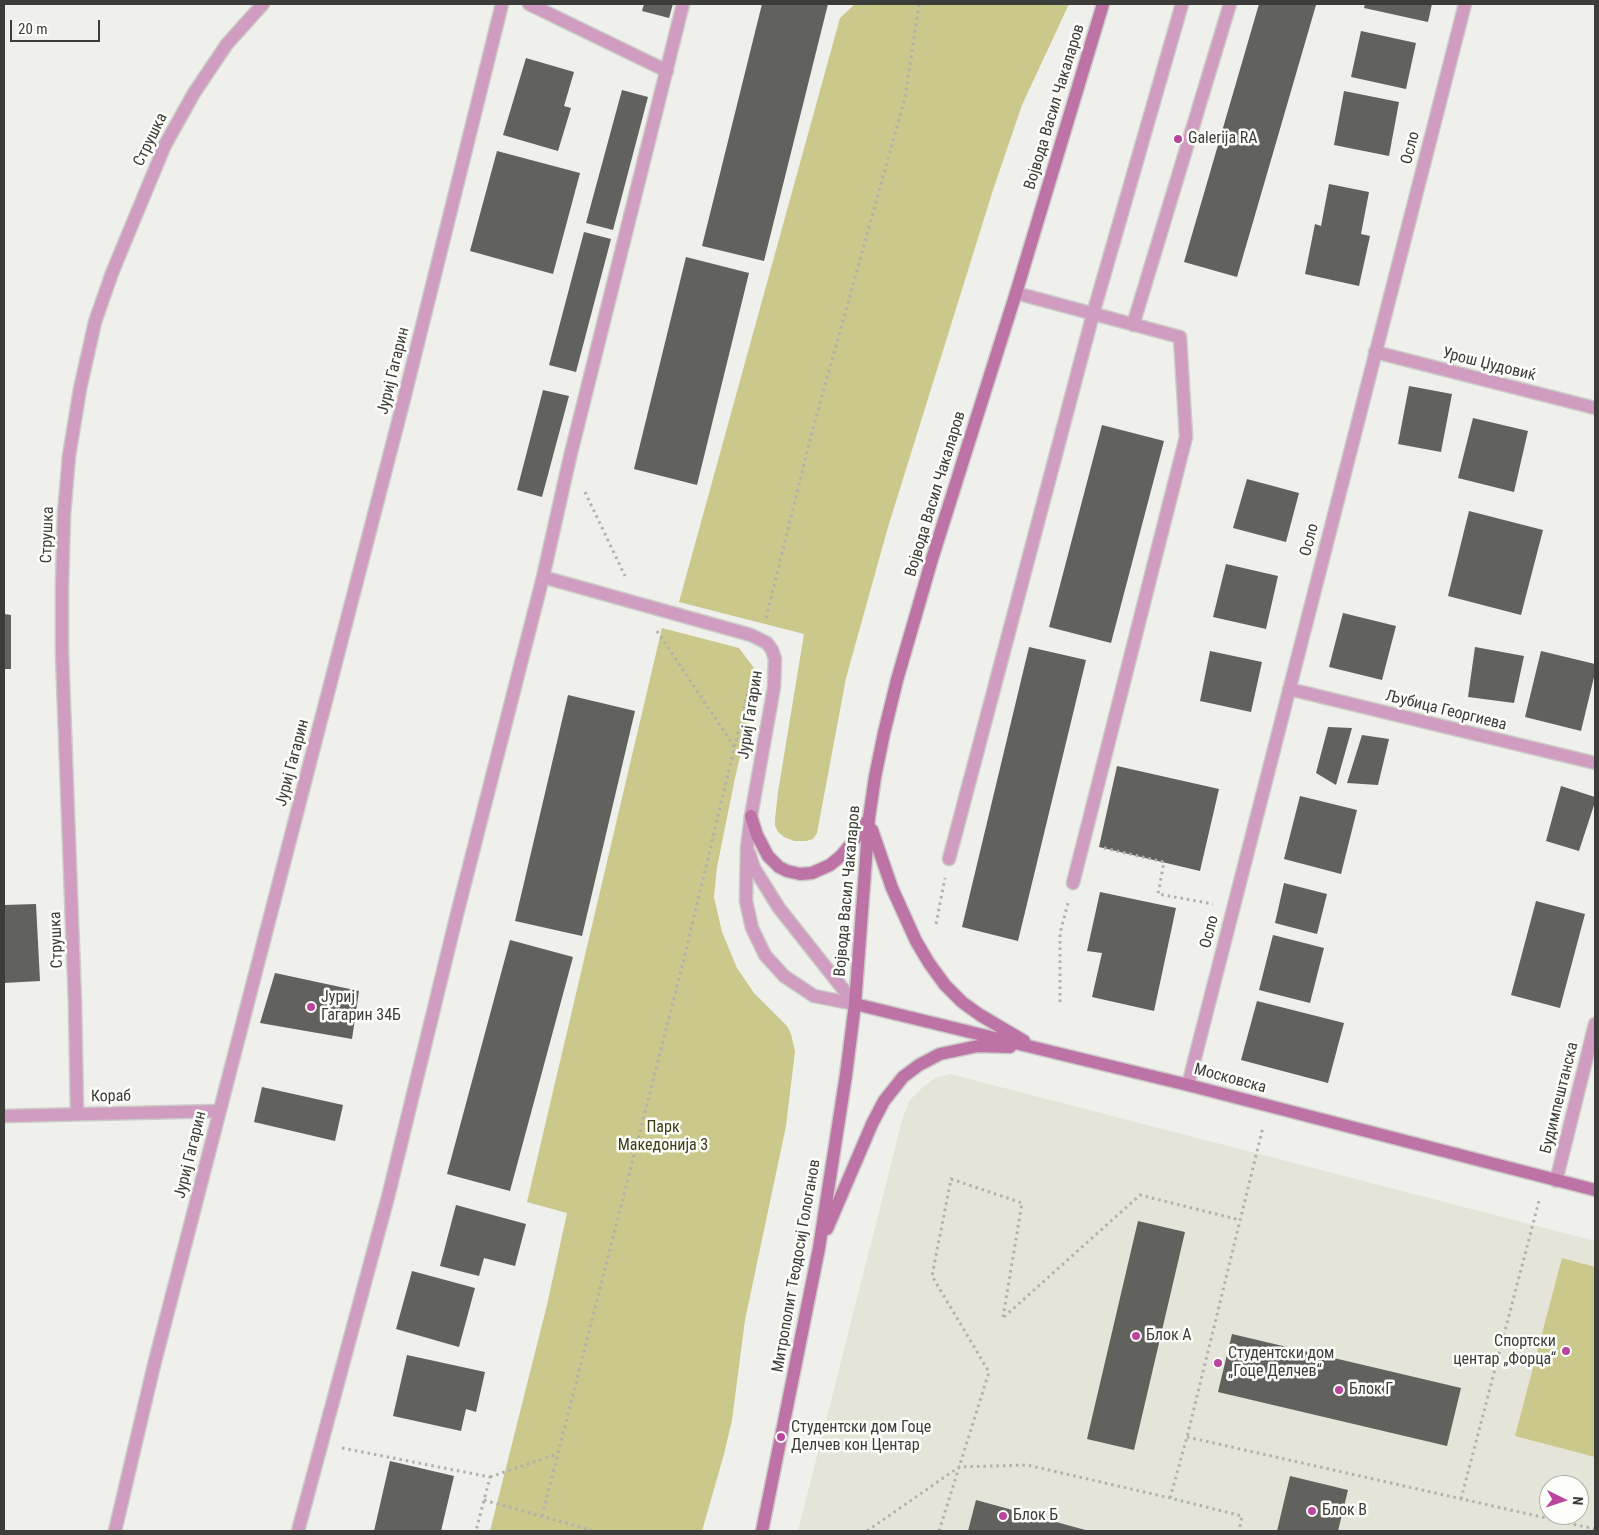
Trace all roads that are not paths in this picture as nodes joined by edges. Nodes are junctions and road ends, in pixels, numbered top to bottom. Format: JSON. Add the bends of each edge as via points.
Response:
{"nodes":[{"id":1,"x":263,"y":4,"type":"edge"},
{"id":2,"x":502,"y":4,"type":"edge"},
{"id":3,"x":529,"y":4,"type":"edge"},
{"id":4,"x":683,"y":4,"type":"edge"},
{"id":5,"x":1103,"y":4,"type":"edge"},
{"id":6,"x":1182,"y":4,"type":"edge"},
{"id":7,"x":1230,"y":4,"type":"edge"},
{"id":8,"x":1465,"y":4,"type":"edge"},
{"id":9,"x":667,"y":70,"type":"junction"},
{"id":10,"x":1016,"y":293,"type":"junction"},
{"id":11,"x":1093,"y":314,"type":"junction"},
{"id":12,"x":1133,"y":325,"type":"junction"},
{"id":13,"x":1375,"y":352,"type":"junction"},
{"id":14,"x":1595,"y":408,"type":"edge"},
{"id":15,"x":543,"y":577,"type":"junction"},
{"id":16,"x":1289,"y":689,"type":"junction"},
{"id":17,"x":1595,"y":764,"type":"edge"},
{"id":18,"x":751,"y":816,"type":"junction"},
{"id":19,"x":869,"y":818,"type":"junction"},
{"id":20,"x":747,"y":848,"type":"junction"},
{"id":21,"x":949,"y":859,"type":"road end"},
{"id":22,"x":1073,"y":883,"type":"road end"},
{"id":23,"x":855,"y":1004,"type":"junction"},
{"id":24,"x":1595,"y":1024,"type":"edge"},
{"id":25,"x":1035,"y":1048,"type":"junction"},
{"id":26,"x":1188,"y":1084,"type":"junction"},
{"id":27,"x":219,"y":1112,"type":"junction"},
{"id":28,"x":77,"y":1114,"type":"junction"},
{"id":29,"x":4,"y":1116,"type":"edge"},
{"id":30,"x":1550,"y":1179,"type":"junction"},
{"id":31,"x":1595,"y":1190,"type":"edge"},
{"id":32,"x":819,"y":1248,"type":"junction"},
{"id":33,"x":115,"y":1531,"type":"edge"},
{"id":34,"x":298,"y":1531,"type":"edge"},
{"id":35,"x":762,"y":1531,"type":"edge"}],
"edges":[{"from":1,"to":28,"type":"street","name":"Струшка","via":[[228,44],[194,93],[165,145],[112,273],[95,322],[80,389],[69,456],[62,586]]},
{"from":2,"to":27,"type":"street","name":"Јуриј Гагарин","via":[[404,399]]},
{"from":3,"to":9,"type":"street"},
{"from":4,"to":9,"type":"street"},
{"from":5,"to":10,"type":"street","name":"Војвода Васил Чакаларов"},
{"from":6,"to":11,"type":"street"},
{"from":7,"to":12,"type":"street"},
{"from":8,"to":13,"type":"street","name":"Осло"},
{"from":9,"to":15,"type":"street"},
{"from":10,"to":11,"type":"street"},
{"from":10,"to":19,"type":"street","name":"Војвода Васил Чакаларов","via":[[897,680]]},
{"from":11,"to":12,"type":"street"},
{"from":11,"to":21,"type":"street"},
{"from":12,"to":22,"type":"street","via":[[1180,338],[1186,437]]},
{"from":13,"to":14,"type":"street","name":"Урош Џудовиќ"},
{"from":13,"to":16,"type":"street","name":"Осло"},
{"from":15,"to":18,"type":"street","name":"Јуриј Гагарин","via":[[767,643],[775,659],[775,673]]},
{"from":15,"to":34,"type":"street","via":[[388,1196]]},
{"from":16,"to":17,"type":"street","name":"Љубица Георгиева"},
{"from":16,"to":26,"type":"street","name":"Осло"},
{"from":18,"to":19,"type":"street","via":[[768,856],[779,867],[800,874],[822,869],[841,856]]},
{"from":18,"to":20,"type":"street","name":"Јуриј Гагарин"},
{"from":19,"to":23,"type":"street","name":"Војвода Васил Чакаларов"},
{"from":19,"to":25,"type":"street","via":[[892,888],[929,963],[962,1002]]},
{"from":20,"to":23,"type":"street","name":"Јуриј Гагарин","via":[[754,868],[778,908]]},
{"from":20,"to":23,"type":"street","name":"Јуриј Гагарин","via":[[746,901],[752,928],[765,955],[784,976],[814,996]]},
{"from":23,"to":25,"type":"street","name":"Московска"},
{"from":23,"to":32,"type":"street","name":"Митрополит Теодосиј Гологанов"},
{"from":24,"to":30,"type":"street","name":"Будимпештанска"},
{"from":25,"to":26,"type":"street","name":"Московска"},
{"from":25,"to":32,"type":"street","via":[[978,1046],[940,1054],[903,1077],[884,1101],[872,1124]]},
{"from":26,"to":30,"type":"street","name":"Московска"},
{"from":27,"to":28,"type":"street","name":"Кораб"},
{"from":27,"to":33,"type":"street","name":"Јуриј Гагарин","via":[[132,1452]]},
{"from":28,"to":29,"type":"street","name":"Кораб"},
{"from":30,"to":31,"type":"street","name":"Московска"},
{"from":32,"to":35,"type":"street","name":"Митрополит Теодосиј Гологанов"}]}
